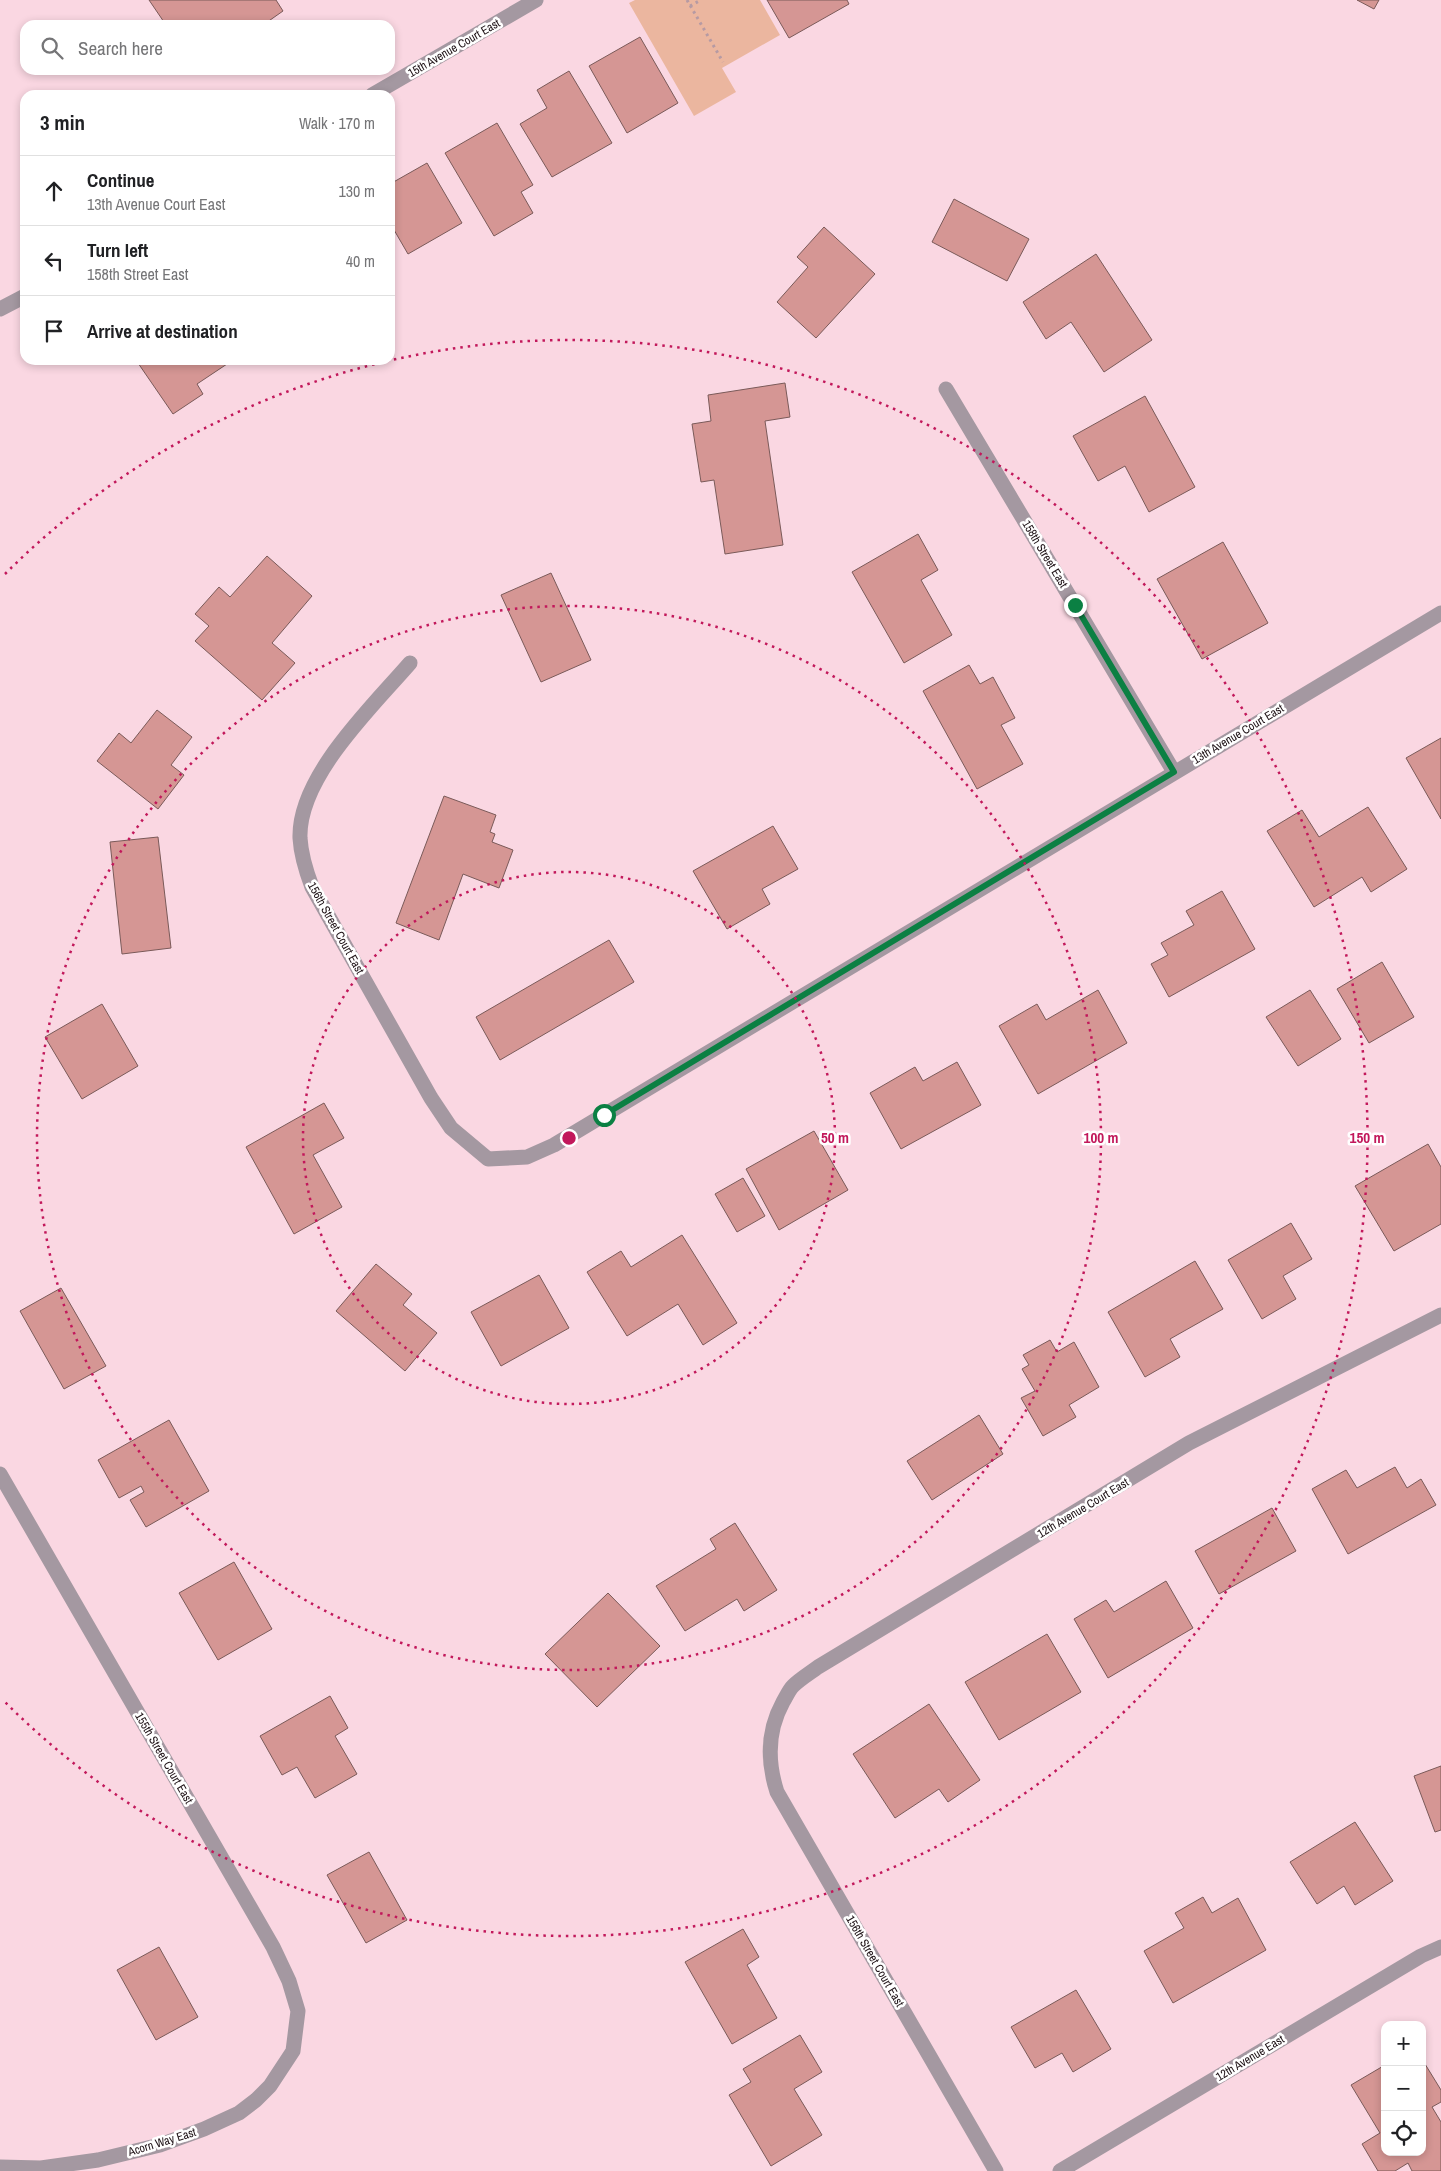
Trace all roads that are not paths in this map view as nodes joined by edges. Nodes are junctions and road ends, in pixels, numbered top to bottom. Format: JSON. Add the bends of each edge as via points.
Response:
{"nodes":[{"id":1,"x":536,"y":0,"type":"edge"},
{"id":2,"x":381,"y":90,"type":"edge"},
{"id":3,"x":20,"y":299,"type":"edge"},
{"id":4,"x":0,"y":309,"type":"edge"},
{"id":5,"x":946,"y":389,"type":"dead end"},
{"id":6,"x":1441,"y":613,"type":"edge"},
{"id":7,"x":410,"y":663,"type":"dead end"},
{"id":8,"x":1174,"y":772,"type":"junction"},
{"id":9,"x":488,"y":1158,"type":"joint"},
{"id":10,"x":1441,"y":1315,"type":"edge"},
{"id":11,"x":0,"y":1474,"type":"edge"},
{"id":12,"x":770,"y":1747,"type":"joint"},
{"id":13,"x":1441,"y":1946,"type":"edge"},
{"id":14,"x":294,"y":2051,"type":"joint"},
{"id":15,"x":0,"y":2167,"type":"edge"},
{"id":16,"x":996,"y":2171,"type":"edge"},
{"id":17,"x":1060,"y":2171,"type":"edge"}],
"edges":[{"from":1,"to":2,"type":"street","name":"15th Avenue Court East"},
{"from":3,"to":4,"type":"street"},
{"from":5,"to":8,"type":"street","name":"158th Street East"},
{"from":6,"to":8,"type":"street","name":"13th Avenue Court East"},
{"from":7,"to":9,"type":"street","name":"156th Street Court East","via":[[334,751],[316,783],[304,813],[300,837],[303,865],[431,1098],[451,1128]]},
{"from":8,"to":9,"type":"street","name":"13th Avenue Court East","via":[[554,1145],[527,1157]]},
{"from":10,"to":12,"type":"street","name":"12th Avenue Court East","via":[[1189,1443],[818,1668],[793,1686],[772,1727]]},
{"from":11,"to":14,"type":"street","name":"155th Street Court East","via":[[273,1947],[289,1981],[298,2011]]},
{"from":12,"to":16,"type":"street","name":"156th Street Court East","via":[[770,1771],[778,1792]]},
{"from":13,"to":17,"type":"street","name":"12th Avenue East"},
{"from":14,"to":15,"type":"street","name":"Acorn Way East","via":[[256,2100],[238,2113],[204,2129],[98,2160],[40,2168]]}]}
